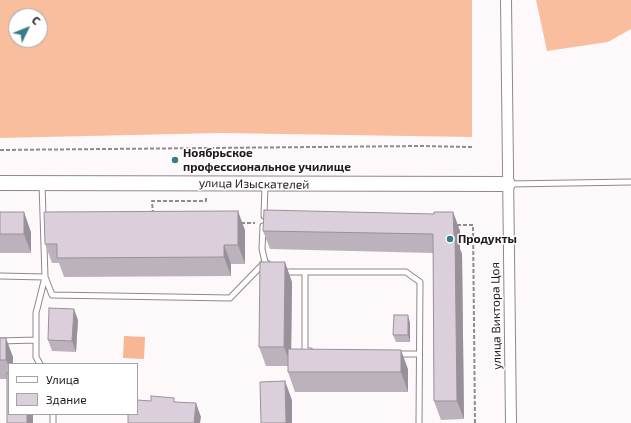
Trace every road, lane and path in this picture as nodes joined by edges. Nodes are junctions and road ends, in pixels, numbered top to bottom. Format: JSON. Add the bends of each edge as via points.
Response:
{"nodes":[{"id":1,"x":506,"y":0,"type":"edge"},
{"id":2,"x":472,"y":147,"type":"dead end"},
{"id":3,"x":0,"y":150,"type":"edge"},
{"id":4,"x":631,"y":182,"type":"edge"},
{"id":5,"x":0,"y":183,"type":"edge"},
{"id":6,"x":42,"y":183,"type":"junction"},
{"id":7,"x":206,"y":183,"type":"junction"},
{"id":8,"x":508,"y":184,"type":"junction"},
{"id":9,"x":266,"y":185,"type":"junction"},
{"id":10,"x":152,"y":216,"type":"edge"},
{"id":11,"x":240,"y":223,"type":"edge"},
{"id":12,"x":264,"y":223,"type":"junction"},
{"id":13,"x":449,"y":225,"type":"edge"},
{"id":14,"x":265,"y":262,"type":"junction"},
{"id":15,"x":305,"y":272,"type":"junction"},
{"id":16,"x":0,"y":276,"type":"edge"},
{"id":17,"x":45,"y":277,"type":"junction"},
{"id":18,"x":36,"y":340,"type":"junction"},
{"id":19,"x":0,"y":341,"type":"edge"},
{"id":20,"x":313,"y":351,"type":"edge"},
{"id":21,"x":389,"y":353,"type":"edge"},
{"id":22,"x":419,"y":354,"type":"junction"},
{"id":23,"x":39,"y":363,"type":"edge"},
{"id":24,"x":419,"y":423,"type":"edge"},
{"id":25,"x":475,"y":423,"type":"edge"},
{"id":26,"x":511,"y":423,"type":"edge"}],
"edges":[{"from":1,"to":8,"type":"street","name":"улица Виктора Цоя"},
{"from":2,"to":3,"type":"path"},
{"from":4,"to":8,"type":"lane"},
{"from":5,"to":6,"type":"street","name":"улица Изыскателей"},
{"from":6,"to":7,"type":"street","name":"улица Изыскателей"},
{"from":6,"to":17,"type":"lane"},
{"from":7,"to":9,"type":"street","name":"улица Изыскателей"},
{"from":7,"to":10,"type":"path","via":[[206,201],[152,201]]},
{"from":8,"to":9,"type":"street","name":"улица Изыскателей"},
{"from":8,"to":26,"type":"street","name":"улица Виктора Цоя"},
{"from":9,"to":12,"type":"lane"},
{"from":11,"to":12,"type":"path"},
{"from":12,"to":14,"type":"lane","via":[[262,249]]},
{"from":13,"to":25,"type":"path","via":[[473,225]]},
{"from":14,"to":15,"type":"lane","via":[[279,272]]},
{"from":14,"to":17,"type":"lane","via":[[230,298],[52,295]]},
{"from":15,"to":20,"type":"lane","via":[[305,351]]},
{"from":15,"to":22,"type":"lane","via":[[406,272],[420,282]]},
{"from":16,"to":17,"type":"lane"},
{"from":17,"to":18,"type":"lane","via":[[36,313]]},
{"from":18,"to":19,"type":"lane"},
{"from":18,"to":23,"type":"lane","via":[[36,357]]},
{"from":21,"to":22,"type":"lane"},
{"from":22,"to":24,"type":"lane"}]}
